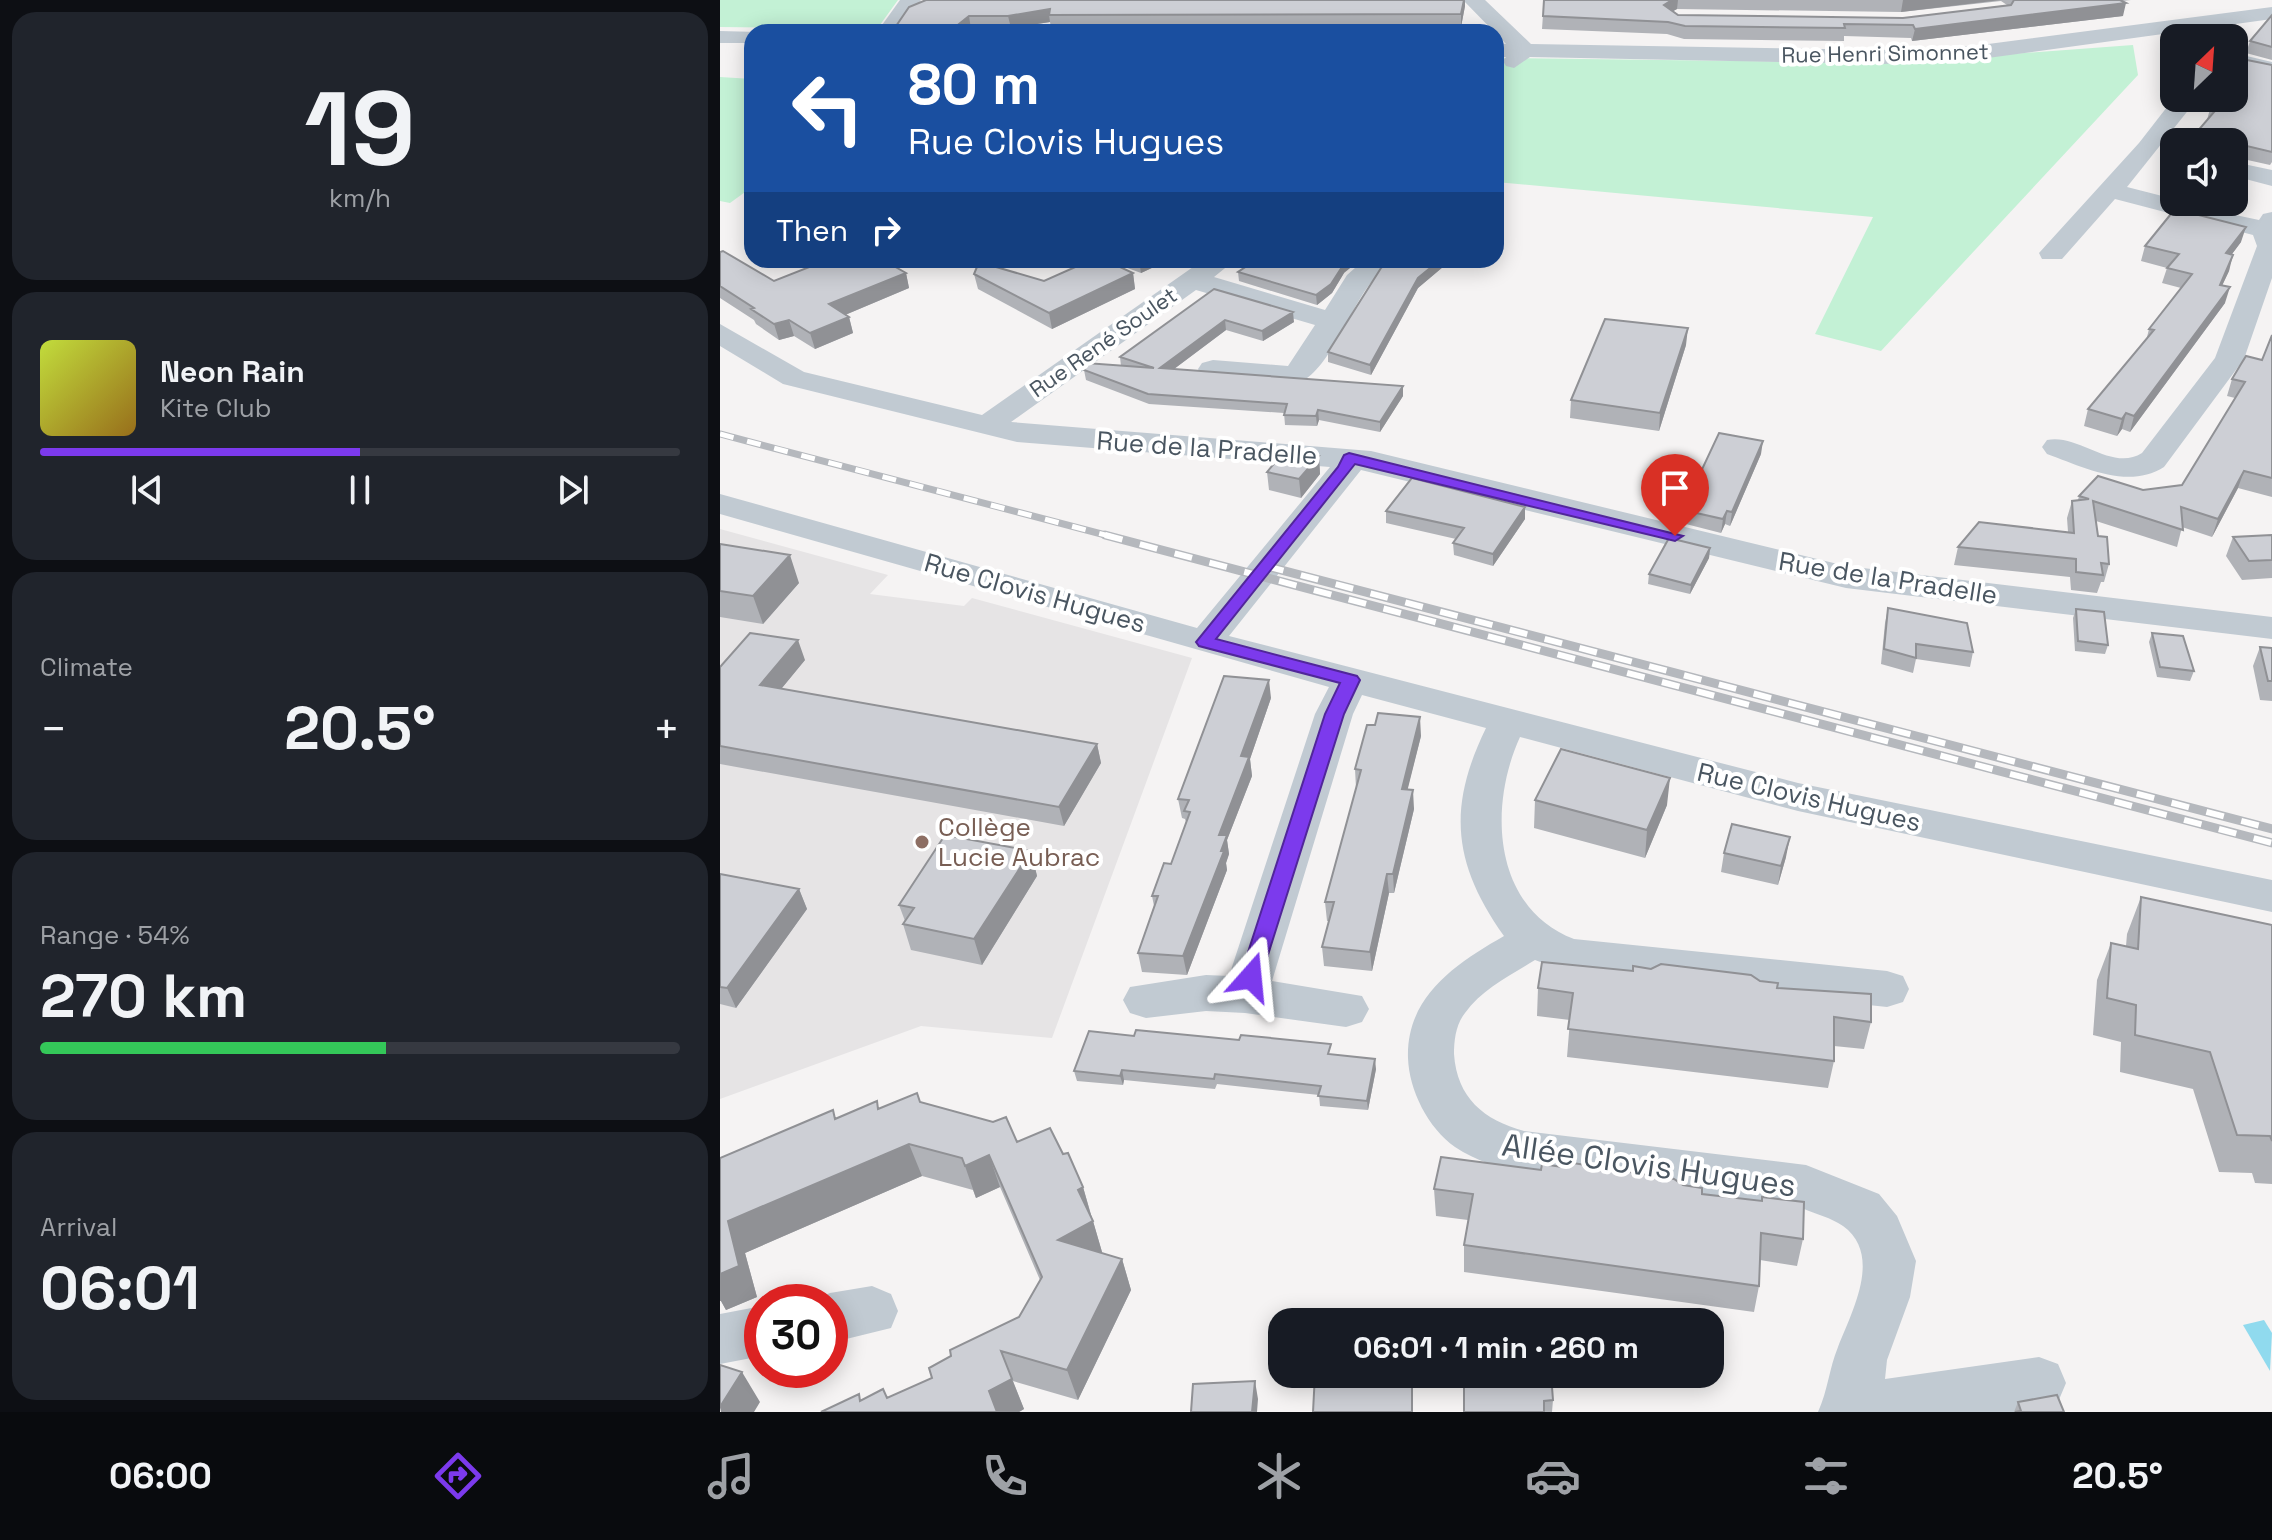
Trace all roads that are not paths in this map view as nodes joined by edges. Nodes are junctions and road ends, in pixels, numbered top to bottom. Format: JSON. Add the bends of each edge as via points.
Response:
{"nodes":[{"id":1,"x":911,"y":0,"type":"edge"},
{"id":2,"x":1473,"y":0,"type":"edge"},
{"id":3,"x":2272,"y":13,"type":"edge"},
{"id":4,"x":2210,"y":20,"type":"edge"},
{"id":5,"x":894,"y":24,"type":"edge"},
{"id":6,"x":1498,"y":24,"type":"edge"},
{"id":7,"x":2026,"y":27,"type":"edge"},
{"id":8,"x":1504,"y":30,"type":"edge"},
{"id":9,"x":720,"y":37,"type":"edge"},
{"id":10,"x":744,"y":37,"type":"edge"},
{"id":11,"x":2050,"y":44,"type":"junction"},
{"id":12,"x":1504,"y":50,"type":"edge"},
{"id":13,"x":1521,"y":51,"type":"junction"},
{"id":14,"x":2248,"y":63,"type":"edge"},
{"id":15,"x":1504,"y":67,"type":"edge"},
{"id":16,"x":2272,"y":69,"type":"edge"},
{"id":17,"x":2175,"y":112,"type":"edge"},
{"id":18,"x":2148,"y":148,"type":"junction"},
{"id":19,"x":2160,"y":151,"type":"edge"},
{"id":20,"x":2248,"y":172,"type":"edge"},
{"id":21,"x":2272,"y":178,"type":"edge"},
{"id":22,"x":2110,"y":190,"type":"junction"},
{"id":23,"x":2269,"y":225,"type":"edge"},
{"id":24,"x":2052,"y":253,"type":"dead end"},
{"id":25,"x":1210,"y":268,"type":"edge"},
{"id":26,"x":1371,"y":268,"type":"edge"},
{"id":27,"x":1193,"y":280,"type":"junction"},
{"id":28,"x":1332,"y":321,"type":"junction"},
{"id":29,"x":720,"y":333,"type":"edge"},
{"id":30,"x":1213,"y":369,"type":"edge"},
{"id":31,"x":987,"y":426,"type":"junction"},
{"id":32,"x":2058,"y":447,"type":"dead end"},
{"id":33,"x":1349,"y":458,"type":"junction"},
{"id":34,"x":720,"y":504,"type":"edge"},
{"id":35,"x":2272,"y":628,"type":"edge"},
{"id":36,"x":1205,"y":642,"type":"junction"},
{"id":37,"x":1351,"y":680,"type":"junction"},
{"id":38,"x":1508,"y":722,"type":"junction"},
{"id":39,"x":2272,"y":896,"type":"edge"},
{"id":40,"x":1532,"y":941,"type":"junction"},
{"id":41,"x":1887,"y":989,"type":"dead end"},
{"id":42,"x":1245,"y":995,"type":"junction"},
{"id":43,"x":1146,"y":1000,"type":"dead end"},
{"id":44,"x":1346,"y":1009,"type":"dead end"},
{"id":45,"x":744,"y":1334,"type":"edge"},
{"id":46,"x":720,"y":1339,"type":"edge"},
{"id":47,"x":2039,"y":1383,"type":"dead end"},
{"id":48,"x":1850,"y":1411,"type":"edge"}],
"edges":[{"from":1,"to":5,"type":"street"},
{"from":2,"to":6,"type":"street"},
{"from":3,"to":4,"type":"street","name":"Rue Henri Simonnet"},
{"from":4,"to":11,"type":"street","name":"Rue Henri Simonnet"},
{"from":7,"to":11,"type":"street"},
{"from":8,"to":13,"type":"street"},
{"from":9,"to":10,"type":"street"},
{"from":11,"to":13,"type":"street","name":"Rue Henri Simonnet","via":[[1883,57]]},
{"from":12,"to":13,"type":"street","name":"Rue Henri Simonnet"},
{"from":13,"to":15,"type":"street"},
{"from":14,"to":16,"type":"street"},
{"from":17,"to":18,"type":"street"},
{"from":18,"to":19,"type":"street"},
{"from":18,"to":22,"type":"street"},
{"from":20,"to":21,"type":"street"},
{"from":22,"to":23,"type":"street"},
{"from":22,"to":24,"type":"street"},
{"from":23,"to":32,"type":"street","via":[[2270,246],[2229,359],[2153,460],[2141,468],[2125,467]]},
{"from":25,"to":27,"type":"street","name":"Rue René Soulet"},
{"from":26,"to":28,"type":"street"},
{"from":27,"to":28,"type":"street"},
{"from":27,"to":31,"type":"street","name":"Rue René Soulet"},
{"from":28,"to":30,"type":"street","via":[[1295,375]]},
{"from":29,"to":31,"type":"street","name":"Rue de la Pradelle","via":[[794,378]]},
{"from":31,"to":33,"type":"street","name":"Rue de la Pradelle","via":[[1053,437]]},
{"from":33,"to":35,"type":"street","name":"Rue de la Pradelle","via":[[1846,577]]},
{"from":33,"to":36,"type":"street"},
{"from":34,"to":36,"type":"street","name":"Rue Clovis Hugues"},
{"from":36,"to":37,"type":"street","name":"Rue Clovis Hugues"},
{"from":37,"to":38,"type":"street","name":"Rue Clovis Hugues"},
{"from":37,"to":42,"type":"street","via":[[1334,714]]},
{"from":38,"to":39,"type":"street","name":"Rue Clovis Hugues","via":[[1813,800]]},
{"from":38,"to":40,"type":"street","via":[[1488,759],[1480,842],[1487,870]]},
{"from":40,"to":41,"type":"street","via":[[1570,956]]},
{"from":40,"to":48,"type":"street","name":"Allée Clovis Hugues","via":[[1449,999],[1432,1045],[1431,1071],[1441,1097],[1465,1127],[1524,1152],[1806,1187],[1861,1210],[1879,1232],[1890,1261]]},
{"from":42,"to":43,"type":"street"},
{"from":42,"to":44,"type":"street"},
{"from":45,"to":46,"type":"street"},
{"from":47,"to":48,"type":"street","name":"Allée Clovis Hugues"}]}
